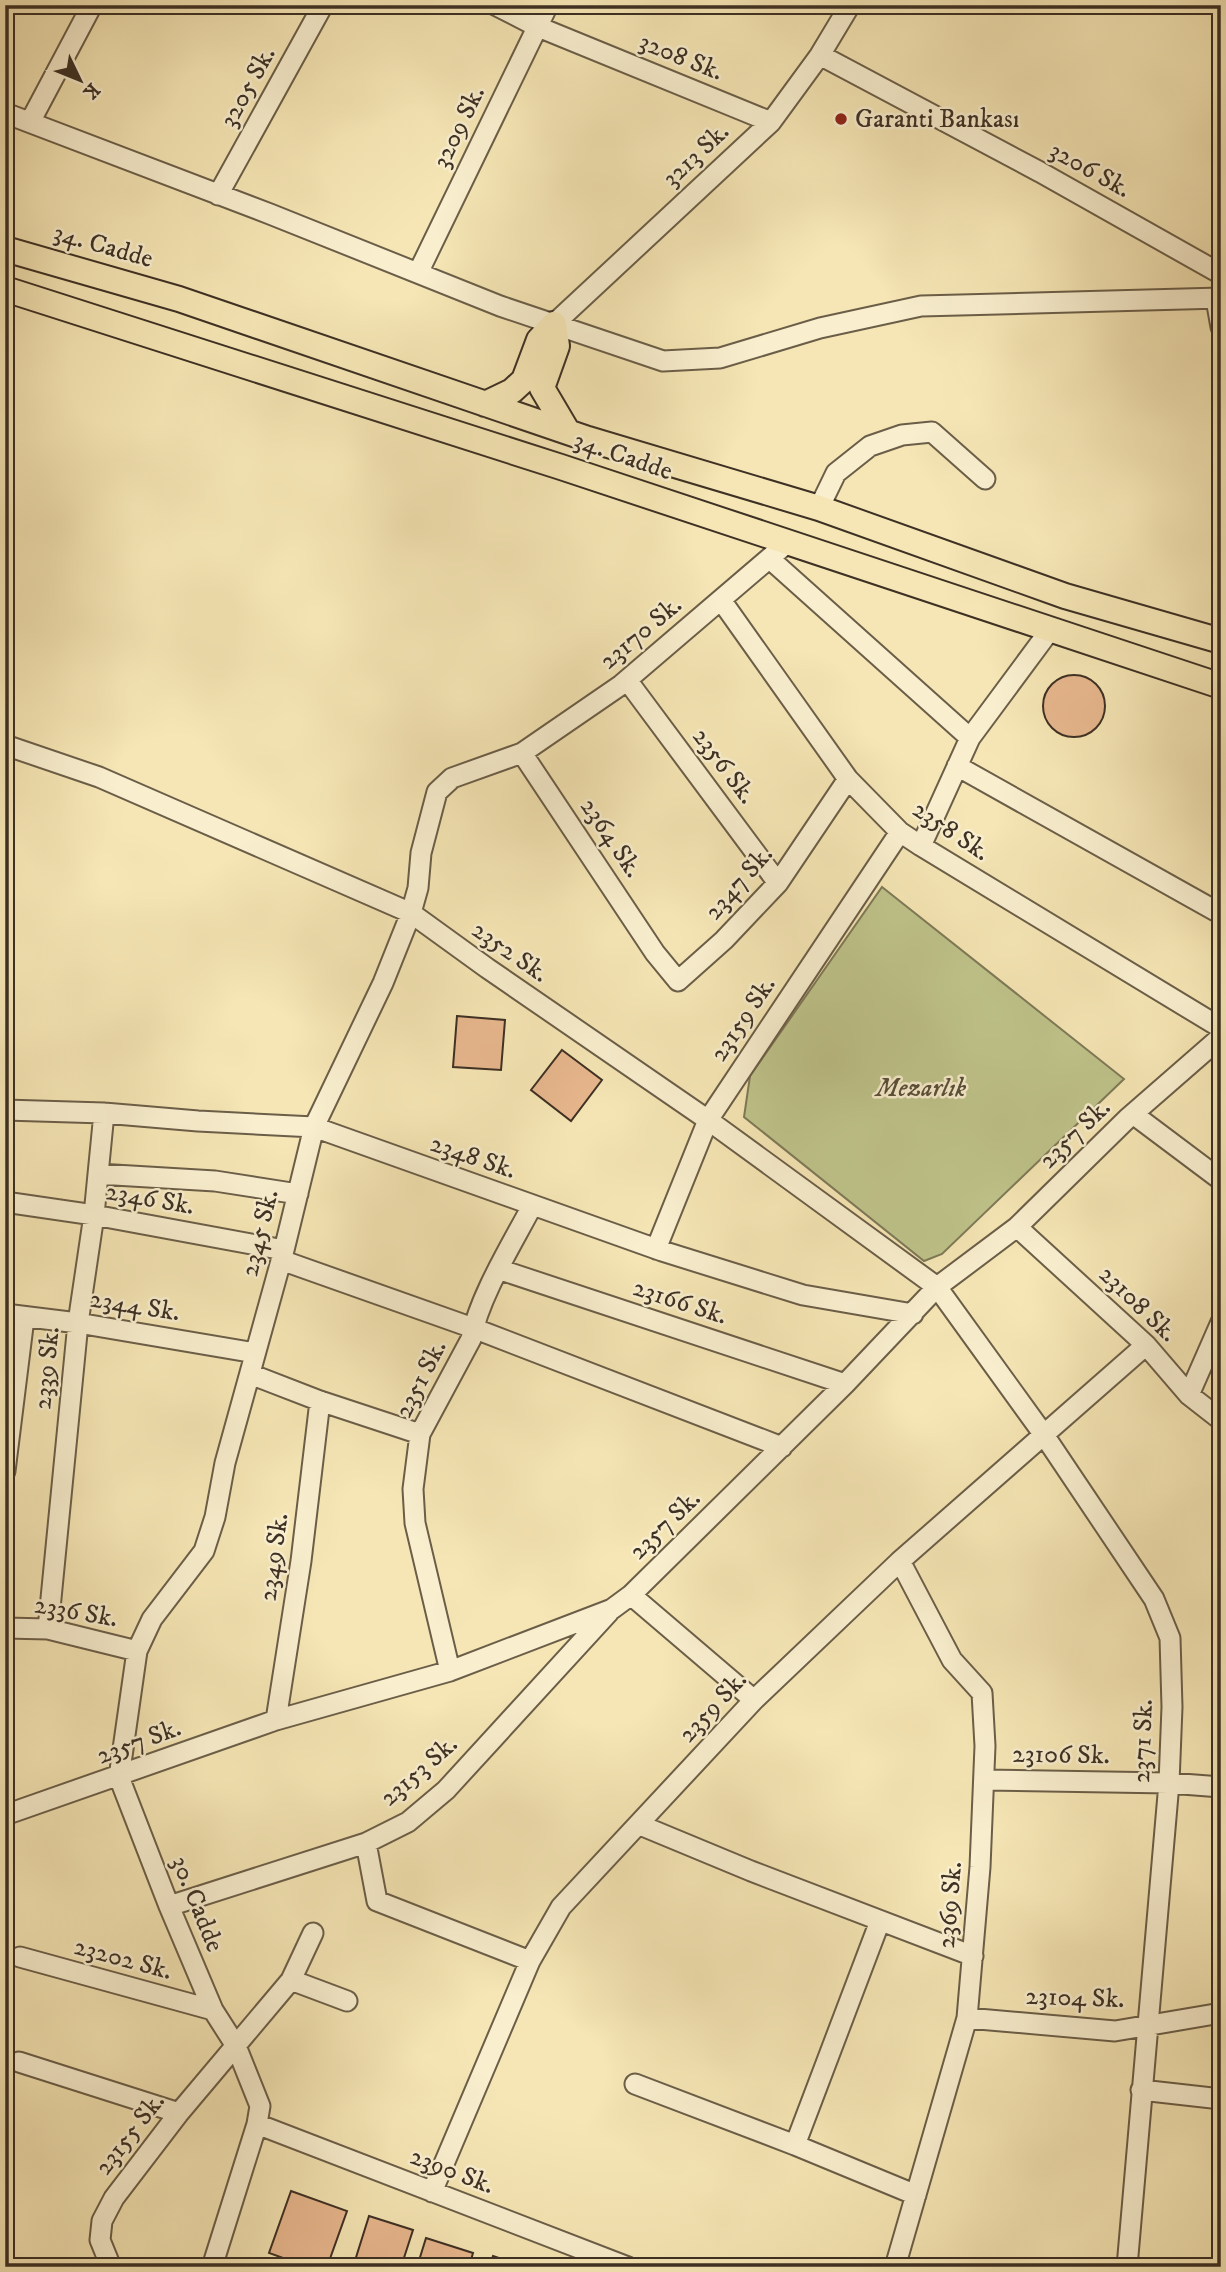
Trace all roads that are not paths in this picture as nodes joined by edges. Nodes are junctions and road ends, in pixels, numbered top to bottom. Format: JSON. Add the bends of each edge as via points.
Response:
{"nodes":[{"id":1,"x":92,"y":5,"type":"edge"},
{"id":2,"x":323,"y":5,"type":"edge"},
{"id":3,"x":495,"y":5,"type":"edge"},
{"id":4,"x":548,"y":5,"type":"edge"},
{"id":5,"x":850,"y":5,"type":"edge"},
{"id":6,"x":536,"y":26,"type":"junction"},
{"id":7,"x":820,"y":55,"type":"junction"},
{"id":8,"x":5,"y":113,"type":"edge"},
{"id":9,"x":30,"y":122,"type":"junction"},
{"id":10,"x":771,"y":122,"type":"junction"},
{"id":11,"x":218,"y":195,"type":"junction"},
{"id":12,"x":5,"y":249,"type":"edge"},
{"id":13,"x":418,"y":273,"type":"junction"},
{"id":14,"x":1221,"y":274,"type":"edge"},
{"id":15,"x":5,"y":289,"type":"edge"},
{"id":16,"x":1219,"y":299,"type":"edge"},
{"id":17,"x":554,"y":324,"type":"junction"},
{"id":18,"x":1221,"y":327,"type":"edge"},
{"id":19,"x":533,"y":384,"type":"junction"},
{"id":20,"x":485,"y":404,"type":"junction"},
{"id":21,"x":568,"y":432,"type":"junction"},
{"id":22,"x":985,"y":479,"type":"dead end"},
{"id":23,"x":819,"y":508,"type":"junction"},
{"id":24,"x":778,"y":551,"type":"junction"},
{"id":25,"x":721,"y":600,"type":"junction"},
{"id":26,"x":1051,"y":630,"type":"junction"},
{"id":27,"x":1221,"y":641,"type":"edge"},
{"id":28,"x":627,"y":680,"type":"junction"},
{"id":29,"x":1221,"y":686,"type":"edge"},
{"id":30,"x":970,"y":738,"type":"junction"},
{"id":31,"x":5,"y":745,"type":"edge"},
{"id":32,"x":522,"y":753,"type":"junction"},
{"id":33,"x":957,"y":766,"type":"junction"},
{"id":34,"x":848,"y":779,"type":"junction"},
{"id":35,"x":900,"y":832,"type":"junction"},
{"id":36,"x":921,"y":846,"type":"junction"},
{"id":37,"x":778,"y":883,"type":"junction"},
{"id":38,"x":411,"y":912,"type":"junction"},
{"id":39,"x":1221,"y":914,"type":"edge"},
{"id":40,"x":655,"y":953,"type":"joint"},
{"id":41,"x":1221,"y":1028,"type":"edge"},
{"id":42,"x":1221,"y":1037,"type":"edge"},
{"id":43,"x":5,"y":1110,"type":"edge"},
{"id":44,"x":104,"y":1112,"type":"junction"},
{"id":45,"x":1133,"y":1114,"type":"junction"},
{"id":46,"x":708,"y":1120,"type":"junction"},
{"id":47,"x":314,"y":1127,"type":"junction"},
{"id":48,"x":98,"y":1174,"type":"junction"},
{"id":49,"x":1221,"y":1180,"type":"edge"},
{"id":50,"x":298,"y":1194,"type":"junction"},
{"id":51,"x":5,"y":1202,"type":"edge"},
{"id":52,"x":533,"y":1206,"type":"junction"},
{"id":53,"x":94,"y":1215,"type":"junction"},
{"id":54,"x":1017,"y":1227,"type":"junction"},
{"id":55,"x":656,"y":1249,"type":"junction"},
{"id":56,"x":283,"y":1255,"type":"junction"},
{"id":57,"x":498,"y":1269,"type":"junction"},
{"id":58,"x":937,"y":1287,"type":"junction"},
{"id":59,"x":913,"y":1314,"type":"junction"},
{"id":60,"x":15,"y":1316,"type":"edge"},
{"id":61,"x":1221,"y":1322,"type":"edge"},
{"id":62,"x":78,"y":1323,"type":"junction"},
{"id":63,"x":473,"y":1328,"type":"junction"},
{"id":64,"x":1146,"y":1345,"type":"junction"},
{"id":65,"x":255,"y":1353,"type":"junction"},
{"id":66,"x":250,"y":1374,"type":"junction"},
{"id":67,"x":845,"y":1384,"type":"junction"},
{"id":68,"x":1189,"y":1395,"type":"junction"},
{"id":69,"x":320,"y":1401,"type":"junction"},
{"id":70,"x":1221,"y":1420,"type":"edge"},
{"id":71,"x":8,"y":1428,"type":"edge"},
{"id":72,"x":420,"y":1434,"type":"junction"},
{"id":73,"x":1044,"y":1435,"type":"junction"},
{"id":74,"x":782,"y":1447,"type":"junction"},
{"id":75,"x":5,"y":1471,"type":"edge"},
{"id":76,"x":901,"y":1561,"type":"junction"},
{"id":77,"x":631,"y":1595,"type":"junction"},
{"id":78,"x":612,"y":1609,"type":"junction"},
{"id":79,"x":5,"y":1628,"type":"edge"},
{"id":80,"x":48,"y":1629,"type":"junction"},
{"id":81,"x":137,"y":1651,"type":"junction"},
{"id":82,"x":450,"y":1671,"type":"junction"},
{"id":83,"x":754,"y":1700,"type":"junction"},
{"id":84,"x":276,"y":1720,"type":"junction"},
{"id":85,"x":119,"y":1777,"type":"junction"},
{"id":86,"x":984,"y":1780,"type":"junction"},
{"id":87,"x":1169,"y":1783,"type":"junction"},
{"id":88,"x":1221,"y":1787,"type":"edge"},
{"id":89,"x":5,"y":1815,"type":"edge"},
{"id":90,"x":640,"y":1825,"type":"junction"},
{"id":91,"x":366,"y":1843,"type":"junction"},
{"id":92,"x":169,"y":1906,"type":"junction"},
{"id":93,"x":880,"y":1921,"type":"junction"},
{"id":94,"x":313,"y":1933,"type":"dead end"},
{"id":95,"x":973,"y":1956,"type":"junction"},
{"id":96,"x":20,"y":1957,"type":"dead end"},
{"id":97,"x":530,"y":1961,"type":"junction"},
{"id":98,"x":291,"y":1980,"type":"junction"},
{"id":99,"x":346,"y":2001,"type":"dead end"},
{"id":100,"x":213,"y":2010,"type":"junction"},
{"id":101,"x":1221,"y":2013,"type":"edge"},
{"id":102,"x":967,"y":2018,"type":"junction"},
{"id":103,"x":1147,"y":2025,"type":"junction"},
{"id":104,"x":236,"y":2046,"type":"junction"},
{"id":105,"x":19,"y":2062,"type":"dead end"},
{"id":106,"x":635,"y":2084,"type":"dead end"},
{"id":107,"x":1141,"y":2091,"type":"junction"},
{"id":108,"x":1221,"y":2099,"type":"edge"},
{"id":109,"x":179,"y":2113,"type":"junction"},
{"id":110,"x":257,"y":2123,"type":"junction"},
{"id":111,"x":795,"y":2145,"type":"junction"},
{"id":112,"x":432,"y":2192,"type":"junction"},
{"id":113,"x":916,"y":2195,"type":"junction"},
{"id":114,"x":589,"y":2260,"type":"edge"},
{"id":115,"x":111,"y":2267,"type":"edge"},
{"id":116,"x":212,"y":2267,"type":"edge"},
{"id":117,"x":628,"y":2267,"type":"edge"},
{"id":118,"x":895,"y":2267,"type":"edge"},
{"id":119,"x":1127,"y":2267,"type":"edge"}],
"edges":[{"from":1,"to":9,"type":"street"},
{"from":2,"to":11,"type":"street","name":"3205 Sk."},
{"from":3,"to":6,"type":"street","name":"3208 Sk."},
{"from":4,"to":6,"type":"street","name":"3209 Sk."},
{"from":5,"to":7,"type":"street","name":"3213 Sk."},
{"from":6,"to":10,"type":"street","name":"3208 Sk."},
{"from":6,"to":13,"type":"street","name":"3209 Sk."},
{"from":7,"to":10,"type":"street","name":"3213 Sk."},
{"from":7,"to":14,"type":"street","name":"3206 Sk."},
{"from":8,"to":9,"type":"street"},
{"from":9,"to":11,"type":"street"},
{"from":10,"to":17,"type":"street","name":"3213 Sk."},
{"from":11,"to":13,"type":"street"},
{"from":12,"to":20,"type":"main road","name":"34. Cadde","via":[[179,299]]},
{"from":13,"to":17,"type":"street"},
{"from":15,"to":24,"type":"main road","name":"34. Cadde","via":[[561,467]]},
{"from":16,"to":17,"type":"street","via":[[921,306],[820,328],[720,358],[663,361]]},
{"from":16,"to":18,"type":"street"},
{"from":17,"to":19,"type":"main road","via":[[557,346]]},
{"from":19,"to":20,"type":"main road"},
{"from":19,"to":21,"type":"main road"},
{"from":20,"to":21,"type":"main road","name":"34. Cadde"},
{"from":21,"to":23,"type":"main road","name":"34. Cadde"},
{"from":22,"to":23,"type":"street","via":[[932,432],[902,435],[870,446],[836,473]]},
{"from":23,"to":27,"type":"main road","name":"34. Cadde","via":[[1065,596]]},
{"from":24,"to":25,"type":"street","name":"23170 Sk."},
{"from":24,"to":26,"type":"main road","name":"34. Cadde"},
{"from":24,"to":30,"type":"street"},
{"from":25,"to":28,"type":"street","name":"23170 Sk."},
{"from":25,"to":34,"type":"street","name":"2358 Sk."},
{"from":26,"to":29,"type":"main road","name":"34. Cadde"},
{"from":26,"to":30,"type":"street"},
{"from":28,"to":32,"type":"street","name":"23170 Sk."},
{"from":28,"to":37,"type":"street","name":"2356 Sk."},
{"from":30,"to":33,"type":"street"},
{"from":31,"to":38,"type":"street","name":"2352 Sk.","via":[[99,777]]},
{"from":32,"to":38,"type":"street","name":"2345 Sk.","via":[[452,778],[437,792]]},
{"from":32,"to":40,"type":"street","name":"2364 Sk."},
{"from":33,"to":36,"type":"street"},
{"from":33,"to":39,"type":"street"},
{"from":34,"to":35,"type":"street","name":"2358 Sk."},
{"from":34,"to":37,"type":"street","name":"2347 Sk."},
{"from":35,"to":36,"type":"street","name":"2358 Sk."},
{"from":35,"to":46,"type":"street","name":"23159 Sk."},
{"from":36,"to":41,"type":"street","name":"2358 Sk."},
{"from":37,"to":40,"type":"street","name":"2347 Sk.","via":[[678,981]]},
{"from":38,"to":46,"type":"street","name":"2352 Sk."},
{"from":38,"to":47,"type":"street","name":"2345 Sk.","via":[[383,983]]},
{"from":42,"to":45,"type":"street","name":"2357 Sk."},
{"from":43,"to":44,"type":"street","name":"2348 Sk."},
{"from":44,"to":47,"type":"street","name":"2348 Sk."},
{"from":44,"to":48,"type":"street","name":"2339 Sk."},
{"from":45,"to":49,"type":"street"},
{"from":45,"to":54,"type":"street","name":"2357 Sk."},
{"from":46,"to":55,"type":"street","name":"23159 Sk."},
{"from":46,"to":58,"type":"street","name":"2352 Sk."},
{"from":47,"to":50,"type":"street","name":"2345 Sk."},
{"from":47,"to":52,"type":"street","name":"2348 Sk."},
{"from":48,"to":50,"type":"street","via":[[215,1181]]},
{"from":48,"to":53,"type":"street","name":"2339 Sk."},
{"from":50,"to":56,"type":"street","name":"2345 Sk."},
{"from":51,"to":53,"type":"street","name":"2346 Sk."},
{"from":52,"to":55,"type":"street","name":"2348 Sk."},
{"from":52,"to":57,"type":"street","name":"2351 Sk."},
{"from":53,"to":56,"type":"street","name":"2346 Sk."},
{"from":53,"to":62,"type":"street","name":"2339 Sk."},
{"from":54,"to":58,"type":"street","name":"2357 Sk."},
{"from":54,"to":64,"type":"street","name":"23108 Sk."},
{"from":55,"to":59,"type":"street","name":"2348 Sk.","via":[[803,1294]]},
{"from":56,"to":63,"type":"street","name":"2346 Sk."},
{"from":56,"to":65,"type":"street","name":"2345 Sk."},
{"from":57,"to":63,"type":"street","name":"2351 Sk."},
{"from":57,"to":67,"type":"street","name":"23166 Sk."},
{"from":58,"to":59,"type":"street","name":"2357 Sk."},
{"from":58,"to":73,"type":"street","name":"2371 Sk."},
{"from":59,"to":67,"type":"street","name":"2357 Sk."},
{"from":60,"to":62,"type":"street","name":"2344 Sk."},
{"from":60,"to":71,"type":"street"},
{"from":61,"to":68,"type":"street"},
{"from":62,"to":65,"type":"street","name":"2344 Sk."},
{"from":62,"to":80,"type":"street","name":"2339 Sk."},
{"from":63,"to":72,"type":"street","name":"2351 Sk."},
{"from":63,"to":74,"type":"street","name":"2346 Sk."},
{"from":64,"to":68,"type":"street","name":"23108 Sk."},
{"from":64,"to":73,"type":"street","name":"2359 Sk."},
{"from":65,"to":66,"type":"street","name":"2345 Sk."},
{"from":66,"to":69,"type":"street"},
{"from":66,"to":81,"type":"street","name":"2345 Sk.","via":[[205,1551],[152,1619]]},
{"from":67,"to":74,"type":"street","name":"2357 Sk."},
{"from":68,"to":70,"type":"street","name":"23108 Sk."},
{"from":69,"to":72,"type":"street"},
{"from":69,"to":84,"type":"street","name":"2349 Sk."},
{"from":71,"to":75,"type":"street"},
{"from":72,"to":82,"type":"street","name":"2351 Sk.","via":[[413,1489],[415,1523]]},
{"from":73,"to":76,"type":"street","name":"2359 Sk."},
{"from":73,"to":87,"type":"street","name":"2371 Sk.","via":[[1154,1599],[1170,1638]]},
{"from":74,"to":77,"type":"street","name":"2357 Sk."},
{"from":76,"to":83,"type":"street","name":"2359 Sk."},
{"from":76,"to":86,"type":"street","name":"2369 Sk.","via":[[952,1660],[982,1693]]},
{"from":77,"to":78,"type":"street","name":"2357 Sk."},
{"from":77,"to":83,"type":"street"},
{"from":78,"to":82,"type":"street","name":"2357 Sk."},
{"from":78,"to":91,"type":"street","name":"23153 Sk.","via":[[446,1790],[408,1822]]},
{"from":79,"to":80,"type":"street","name":"2336 Sk."},
{"from":80,"to":81,"type":"street","name":"2336 Sk."},
{"from":81,"to":85,"type":"street","name":"2345 Sk."},
{"from":82,"to":84,"type":"street","name":"2357 Sk."},
{"from":83,"to":90,"type":"street","name":"2359 Sk."},
{"from":84,"to":85,"type":"street","name":"2357 Sk."},
{"from":85,"to":89,"type":"street","name":"2357 Sk."},
{"from":85,"to":92,"type":"street","name":"30. Cadde"},
{"from":86,"to":87,"type":"street","name":"23106 Sk."},
{"from":86,"to":95,"type":"street","name":"2369 Sk."},
{"from":87,"to":88,"type":"street","name":"23106 Sk."},
{"from":87,"to":103,"type":"street","name":"2371 Sk."},
{"from":90,"to":93,"type":"street"},
{"from":90,"to":97,"type":"street","name":"2359 Sk.","via":[[561,1907]]},
{"from":91,"to":92,"type":"street","name":"23153 Sk."},
{"from":91,"to":97,"type":"street","via":[[377,1901]]},
{"from":92,"to":100,"type":"street","name":"30. Cadde"},
{"from":93,"to":95,"type":"street"},
{"from":93,"to":111,"type":"street"},
{"from":94,"to":98,"type":"street"},
{"from":95,"to":102,"type":"street","name":"2369 Sk."},
{"from":96,"to":100,"type":"street","name":"23202 Sk."},
{"from":97,"to":112,"type":"street","name":"2359 Sk."},
{"from":98,"to":99,"type":"street"},
{"from":98,"to":104,"type":"street"},
{"from":100,"to":104,"type":"street","name":"30. Cadde"},
{"from":101,"to":103,"type":"street","name":"23104 Sk."},
{"from":102,"to":103,"type":"street","name":"23104 Sk.","via":[[1115,2031]]},
{"from":102,"to":113,"type":"street","name":"2369 Sk."},
{"from":103,"to":107,"type":"street","name":"2371 Sk."},
{"from":104,"to":109,"type":"street","name":"23155 Sk."},
{"from":104,"to":110,"type":"street","via":[[260,2106]]},
{"from":105,"to":109,"type":"street"},
{"from":106,"to":111,"type":"street"},
{"from":107,"to":108,"type":"street"},
{"from":107,"to":119,"type":"street","name":"2371 Sk."},
{"from":109,"to":115,"type":"street","name":"23155 Sk.","via":[[114,2198],[102,2221],[100,2241]]},
{"from":110,"to":112,"type":"street","name":"2390 Sk."},
{"from":110,"to":116,"type":"street"},
{"from":111,"to":113,"type":"street"},
{"from":112,"to":114,"type":"street","name":"2390 Sk."},
{"from":113,"to":118,"type":"street","name":"2369 Sk."},
{"from":114,"to":117,"type":"street","name":"2390 Sk."}]}
